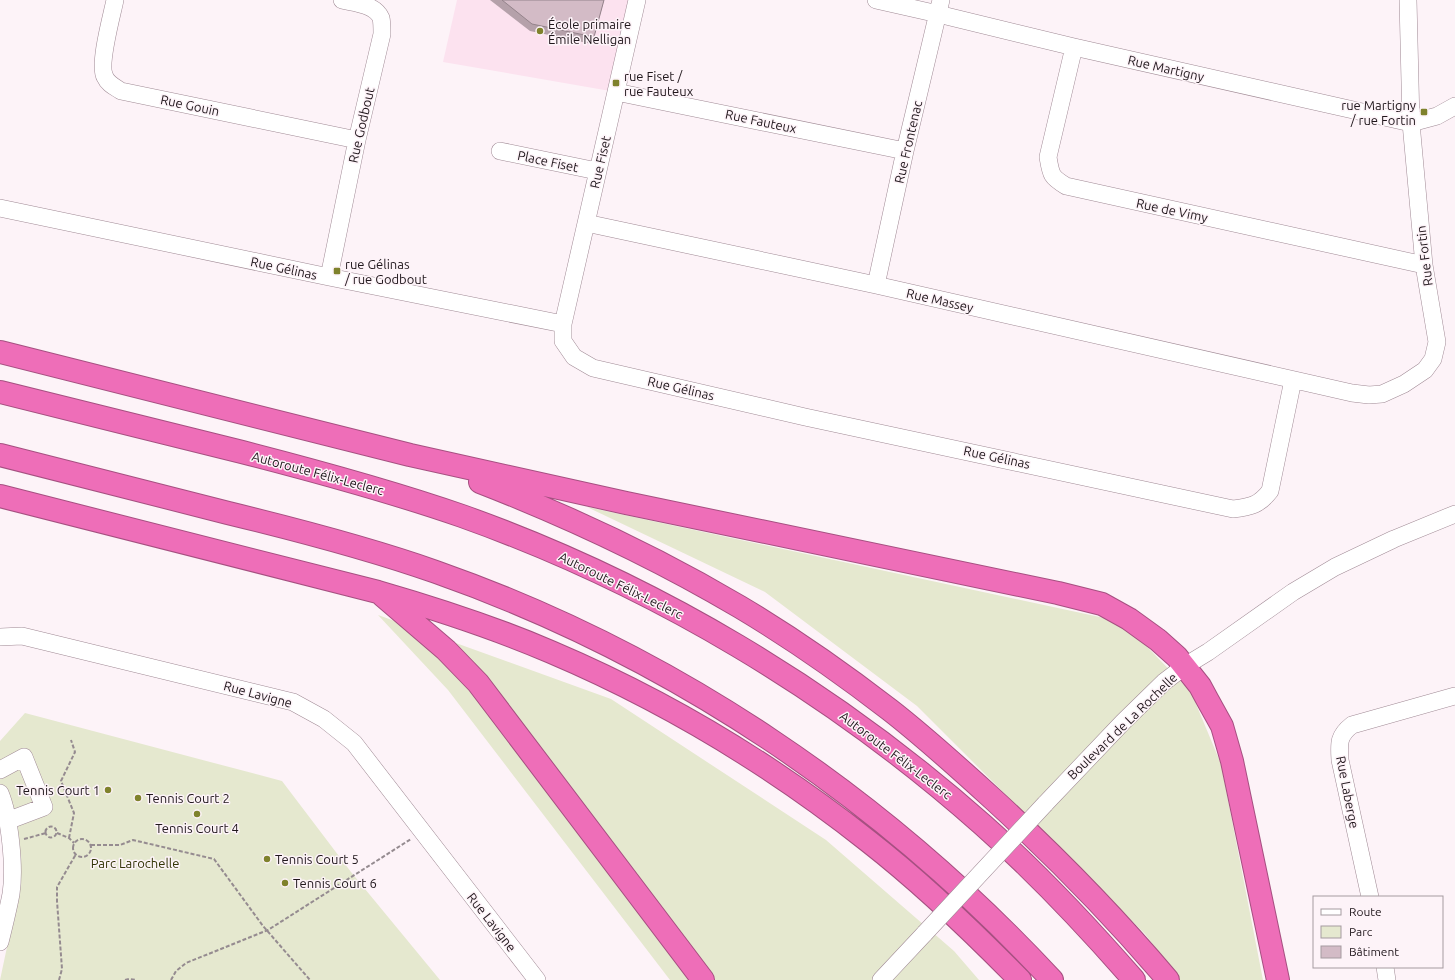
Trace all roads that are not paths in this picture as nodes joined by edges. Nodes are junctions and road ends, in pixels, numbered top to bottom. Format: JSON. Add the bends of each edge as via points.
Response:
{"nodes":[{"id":1,"x":115,"y":0,"type":"edge"},
{"id":2,"x":342,"y":0,"type":"edge"},
{"id":3,"x":637,"y":0,"type":"edge"},
{"id":4,"x":876,"y":0,"type":"edge"},
{"id":5,"x":1408,"y":0,"type":"edge"},
{"id":6,"x":939,"y":7,"type":"edge"},
{"id":7,"x":1074,"y":48,"type":"junction"},
{"id":8,"x":616,"y":92,"type":"junction"},
{"id":9,"x":1455,"y":106,"type":"edge"},
{"id":10,"x":1411,"y":123,"type":"junction"},
{"id":11,"x":357,"y":140,"type":"junction"},
{"id":12,"x":500,"y":151,"type":"dead end"},
{"id":13,"x":905,"y":151,"type":"junction"},
{"id":14,"x":597,"y":171,"type":"junction"},
{"id":15,"x":0,"y":208,"type":"edge"},
{"id":16,"x":586,"y":223,"type":"junction"},
{"id":17,"x":1424,"y":265,"type":"junction"},
{"id":18,"x":329,"y":277,"type":"junction"},
{"id":19,"x":876,"y":285,"type":"junction"},
{"id":20,"x":563,"y":324,"type":"junction"},
{"id":21,"x":0,"y":352,"type":"edge"},
{"id":22,"x":1294,"y":380,"type":"junction"},
{"id":23,"x":0,"y":392,"type":"edge"},
{"id":24,"x":0,"y":455,"type":"edge"},
{"id":25,"x":410,"y":455,"type":"junction"},
{"id":26,"x":0,"y":496,"type":"edge"},
{"id":27,"x":1455,"y":514,"type":"edge"},
{"id":28,"x":378,"y":592,"type":"junction"},
{"id":29,"x":0,"y":637,"type":"edge"},
{"id":30,"x":1185,"y":666,"type":"junction"},
{"id":31,"x":1455,"y":696,"type":"edge"},
{"id":32,"x":0,"y":770,"type":"edge"},
{"id":33,"x":0,"y":793,"type":"edge"},
{"id":34,"x":7,"y":821,"type":"junction"},
{"id":35,"x":1370,"y":896,"type":"edge"},
{"id":36,"x":0,"y":942,"type":"edge"},
{"id":37,"x":1385,"y":968,"type":"edge"},
{"id":38,"x":537,"y":980,"type":"edge"},
{"id":39,"x":703,"y":980,"type":"edge"},
{"id":40,"x":881,"y":980,"type":"edge"},
{"id":41,"x":1020,"y":980,"type":"edge"},
{"id":42,"x":1052,"y":980,"type":"edge"},
{"id":43,"x":1134,"y":980,"type":"edge"},
{"id":44,"x":1168,"y":980,"type":"edge"},
{"id":45,"x":1278,"y":980,"type":"edge"},
{"id":46,"x":1388,"y":980,"type":"edge"}],
"edges":[{"from":1,"to":11,"type":"street","name":"Rue Gouin","via":[[102,62],[104,76],[121,90]]},
{"from":2,"to":11,"type":"street","name":"Rue Godbout","via":[[370,7],[378,12],[381,19],[382,34]]},
{"from":3,"to":8,"type":"street","name":"Rue Fiset"},
{"from":4,"to":6,"type":"street","name":"Rue Martigny"},
{"from":5,"to":10,"type":"street","name":"Rue Fortin"},
{"from":6,"to":7,"type":"street","name":"Rue Martigny"},
{"from":6,"to":13,"type":"street","name":"Rue Frontenac"},
{"from":7,"to":10,"type":"street","name":"Rue Martigny"},
{"from":7,"to":17,"type":"street","name":"Rue de Vimy","via":[[1048,157],[1055,180],[1066,186]]},
{"from":8,"to":13,"type":"street","name":"Rue Fauteux"},
{"from":8,"to":14,"type":"street","name":"Rue Fiset"},
{"from":9,"to":10,"type":"street","name":"Rue Martigny","via":[[1437,116]]},
{"from":10,"to":17,"type":"street","name":"Rue Fortin"},
{"from":11,"to":18,"type":"street","name":"Rue Godbout"},
{"from":12,"to":14,"type":"street","name":"Place Fiset"},
{"from":13,"to":19,"type":"street","name":"Rue Frontenac"},
{"from":14,"to":16,"type":"street","name":"Rue Fiset"},
{"from":15,"to":18,"type":"street","name":"Rue Gélinas"},
{"from":16,"to":19,"type":"street","name":"Rue Massey"},
{"from":16,"to":20,"type":"street","name":"Rue Fiset"},
{"from":17,"to":22,"type":"street","name":"Rue Fortin","via":[[1437,342],[1433,359],[1425,370],[1382,394],[1369,395]]},
{"from":18,"to":20,"type":"street","name":"Rue Gélinas"},
{"from":19,"to":22,"type":"street","name":"Rue Massey"},
{"from":20,"to":22,"type":"street","name":"Rue Gélinas","via":[[563,341],[574,357],[593,368],[805,417],[1233,509],[1262,501],[1270,491]]},
{"from":21,"to":25,"type":"highway"},
{"from":23,"to":43,"type":"highway","name":"Autoroute Félix-Leclerc","via":[[405,497],[528,541],[644,594],[703,625],[759,659],[838,711],[916,769],[1029,868]]},
{"from":24,"to":42,"type":"highway","via":[[307,533],[403,561],[495,594],[614,648],[725,710],[779,745],[880,819],[998,924]]},
{"from":25,"to":30,"type":"highway","via":[[626,503],[1078,597],[1109,607],[1129,619],[1169,649]]},
{"from":25,"to":44,"type":"highway","via":[[552,510],[636,550],[740,607],[820,659],[905,722],[1020,824],[1087,889]]},
{"from":26,"to":28,"type":"highway"},
{"from":27,"to":30,"type":"street","name":"Boulevard de La Rochelle","via":[[1394,539],[1335,568],[1293,592]]},
{"from":28,"to":39,"type":"highway","via":[[446,650],[478,683]]},
{"from":28,"to":41,"type":"highway","via":[[480,624],[577,663],[689,720],[743,752],[869,841],[945,906]]},
{"from":29,"to":38,"type":"street","name":"Rue Lavigne","via":[[22,636],[293,702],[324,719],[354,743]]},
{"from":30,"to":40,"type":"street","name":"Boulevard de La Rochelle","bridge":true,"via":[[1164,682],[1123,722]]},
{"from":30,"to":45,"type":"highway","via":[[1207,698],[1226,739],[1237,779]]},
{"from":31,"to":35,"type":"street","name":"Rue Laberge","via":[[1352,725],[1343,732],[1340,760]]},
{"from":32,"to":34,"type":"street","via":[[24,757],[44,807]]},
{"from":33,"to":34,"type":"street"},
{"from":34,"to":36,"type":"street","via":[[13,866],[11,893]]},
{"from":37,"to":46,"type":"street"}]}
